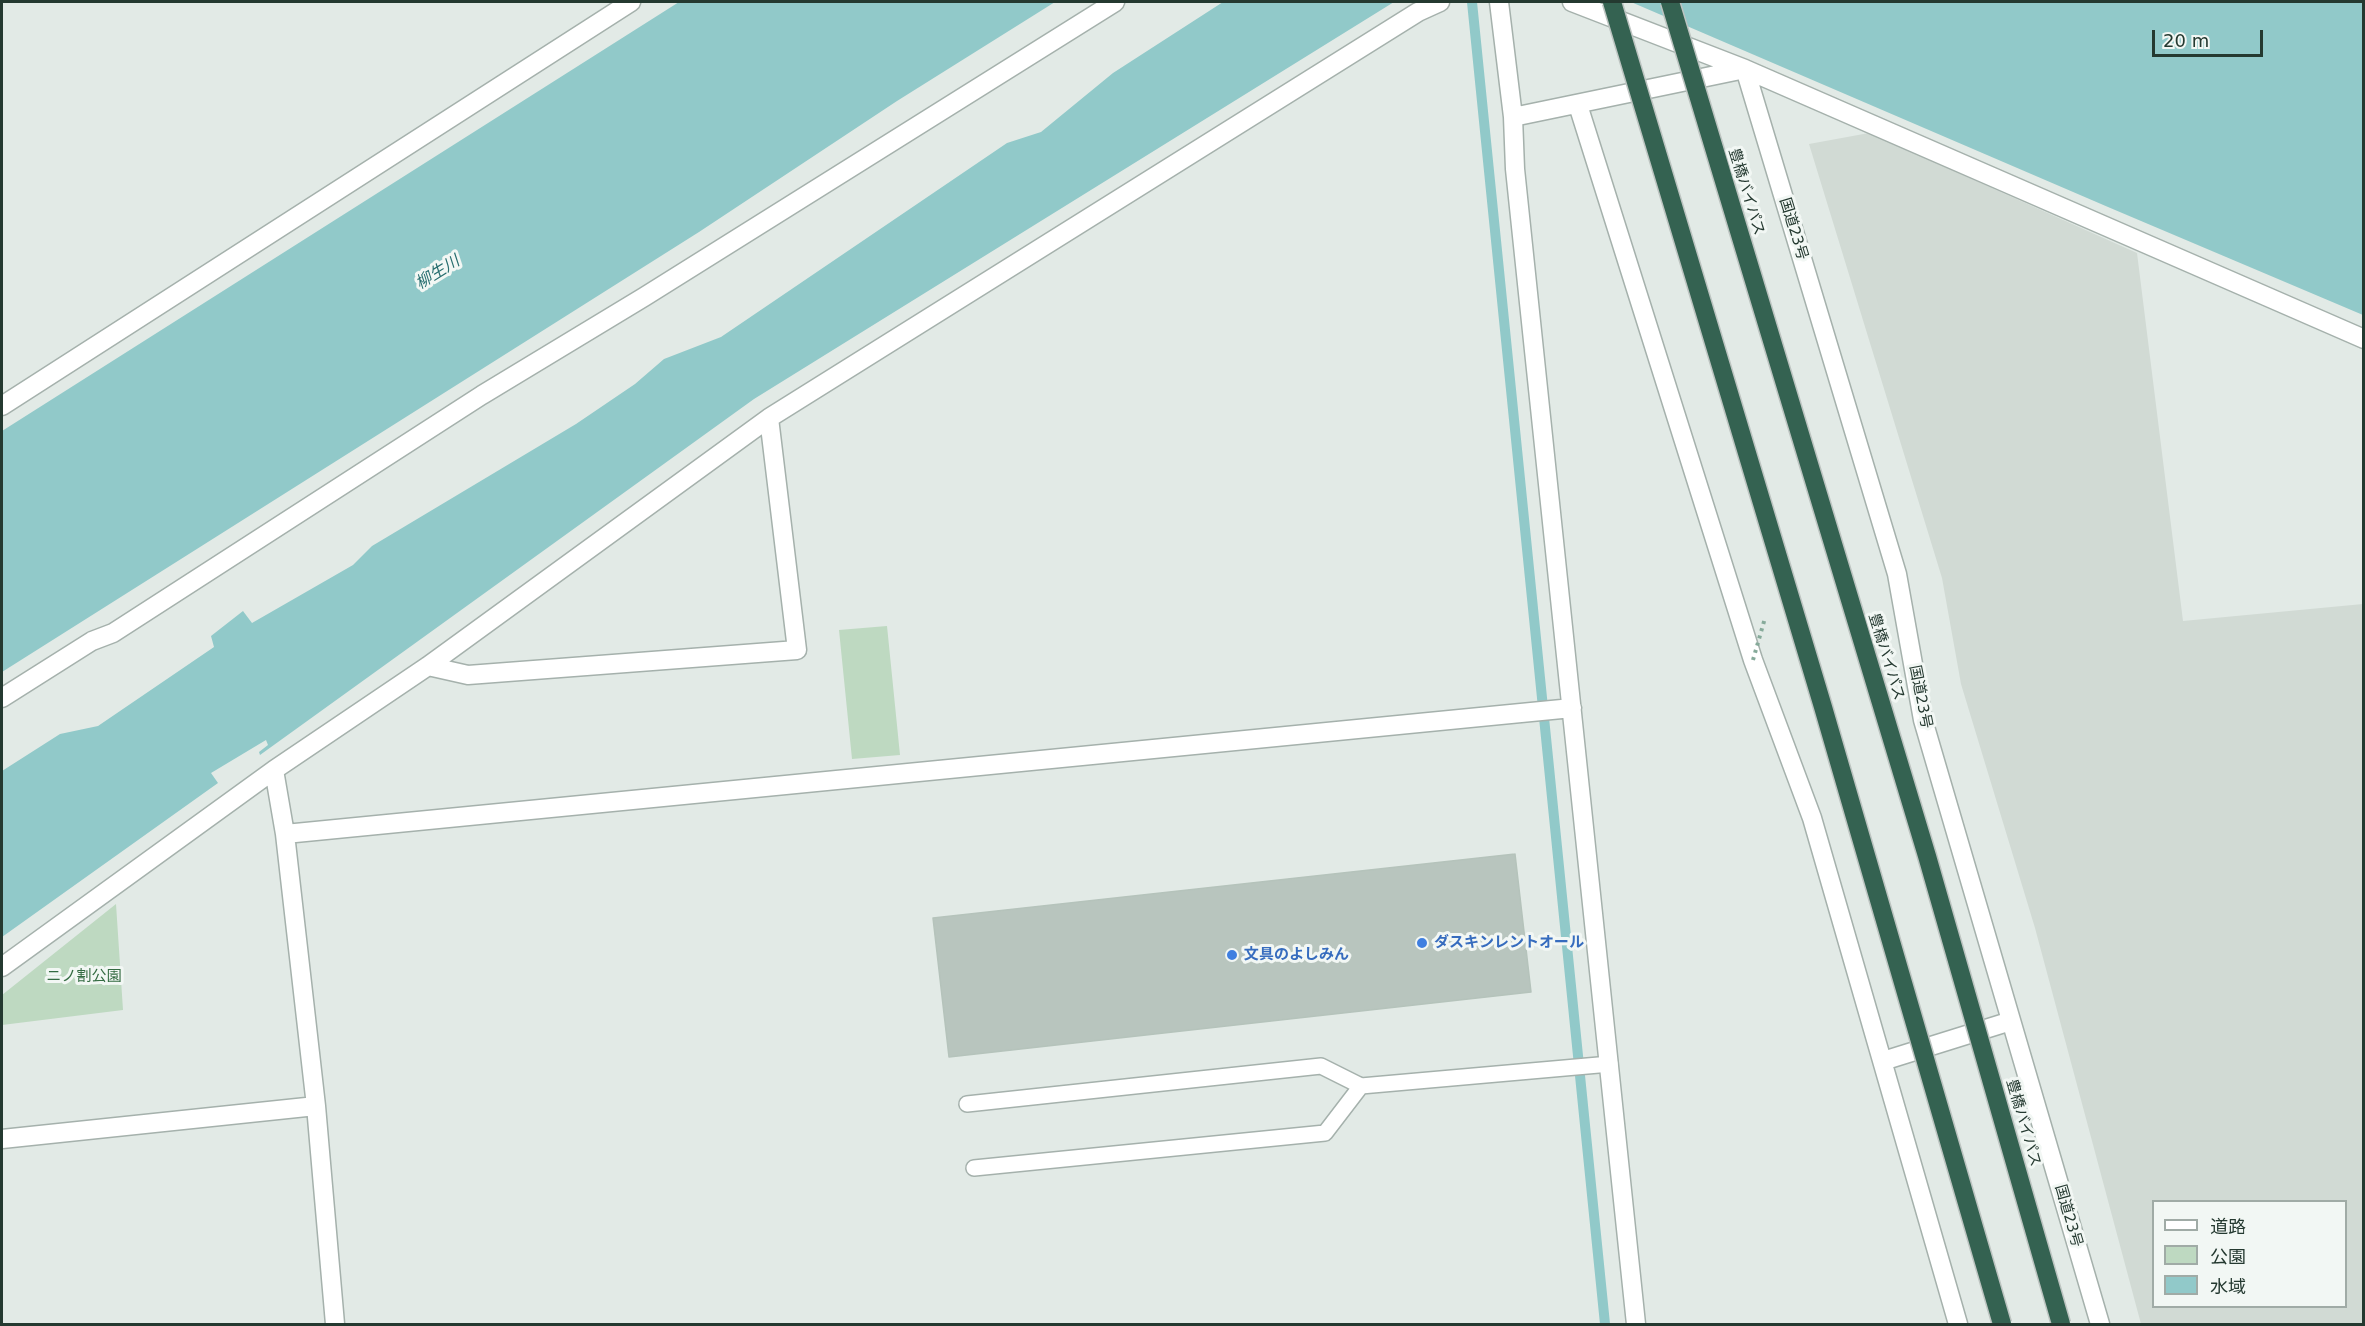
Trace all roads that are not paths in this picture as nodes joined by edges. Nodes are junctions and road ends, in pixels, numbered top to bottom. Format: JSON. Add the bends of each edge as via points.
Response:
{"nodes":[{"id":1,"x":631,"y":2,"type":"edge"},
{"id":2,"x":1115,"y":2,"type":"edge"},
{"id":3,"x":1440,"y":2,"type":"edge"},
{"id":4,"x":1498,"y":2,"type":"edge"},
{"id":5,"x":1572,"y":2,"type":"edge"},
{"id":6,"x":1612,"y":2,"type":"edge"},
{"id":7,"x":1670,"y":2,"type":"edge"},
{"id":8,"x":1745,"y":69,"type":"junction"},
{"id":9,"x":1578,"y":105,"type":"junction"},
{"id":10,"x":1513,"y":117,"type":"junction"},
{"id":11,"x":2364,"y":339,"type":"edge"},
{"id":12,"x":2,"y":406,"type":"edge"},
{"id":13,"x":769,"y":418,"type":"junction"},
{"id":14,"x":428,"y":666,"type":"junction"},
{"id":15,"x":2,"y":698,"type":"edge"},
{"id":16,"x":1570,"y":708,"type":"junction"},
{"id":17,"x":274,"y":770,"type":"junction"},
{"id":18,"x":285,"y":834,"type":"junction"},
{"id":19,"x":2,"y":967,"type":"edge"},
{"id":20,"x":2011,"y":1021,"type":"junction"},
{"id":21,"x":1883,"y":1061,"type":"junction"},
{"id":22,"x":1607,"y":1065,"type":"junction"},
{"id":23,"x":1361,"y":1086,"type":"junction"},
{"id":24,"x":967,"y":1104,"type":"dead end"},
{"id":25,"x":316,"y":1106,"type":"junction"},
{"id":26,"x":2,"y":1139,"type":"edge"},
{"id":27,"x":974,"y":1168,"type":"dead end"},
{"id":28,"x":334,"y":1324,"type":"edge"},
{"id":29,"x":1636,"y":1324,"type":"edge"},
{"id":30,"x":1958,"y":1324,"type":"edge"},
{"id":31,"x":2002,"y":1324,"type":"edge"},
{"id":32,"x":2061,"y":1324,"type":"edge"},
{"id":33,"x":2100,"y":1324,"type":"edge"}],
"edges":[{"from":1,"to":12,"type":"street"},
{"from":2,"to":15,"type":"street","via":[[482,395],[113,633],[92,640]]},
{"from":3,"to":13,"type":"street","via":[[1408,18]]},
{"from":4,"to":10,"type":"street"},
{"from":5,"to":8,"type":"street"},
{"from":6,"to":31,"type":"highway","bridge":true},
{"from":7,"to":32,"type":"highway","name":"豊橋バイパス","bridge":true,"via":[[1927,856]]},
{"from":8,"to":9,"type":"street"},
{"from":8,"to":11,"type":"street"},
{"from":8,"to":20,"type":"street","name":"国道23号","via":[[1897,574],[1923,720]]},
{"from":9,"to":10,"type":"street"},
{"from":9,"to":21,"type":"street","via":[[1753,660],[1812,818]]},
{"from":10,"to":16,"type":"street","via":[[1515,169]]},
{"from":13,"to":14,"type":"street"},
{"from":13,"to":14,"type":"street","via":[[797,650],[468,675]]},
{"from":14,"to":17,"type":"street"},
{"from":16,"to":18,"type":"street"},
{"from":16,"to":22,"type":"street"},
{"from":17,"to":18,"type":"street"},
{"from":17,"to":19,"type":"street"},
{"from":18,"to":25,"type":"street"},
{"from":20,"to":21,"type":"street"},
{"from":20,"to":33,"type":"street","name":"国道23号"},
{"from":21,"to":30,"type":"street"},
{"from":22,"to":23,"type":"lane"},
{"from":22,"to":29,"type":"street"},
{"from":23,"to":24,"type":"lane","via":[[1321,1066]]},
{"from":23,"to":27,"type":"lane","via":[[1325,1133]]},
{"from":25,"to":26,"type":"street"},
{"from":25,"to":28,"type":"street"}]}
